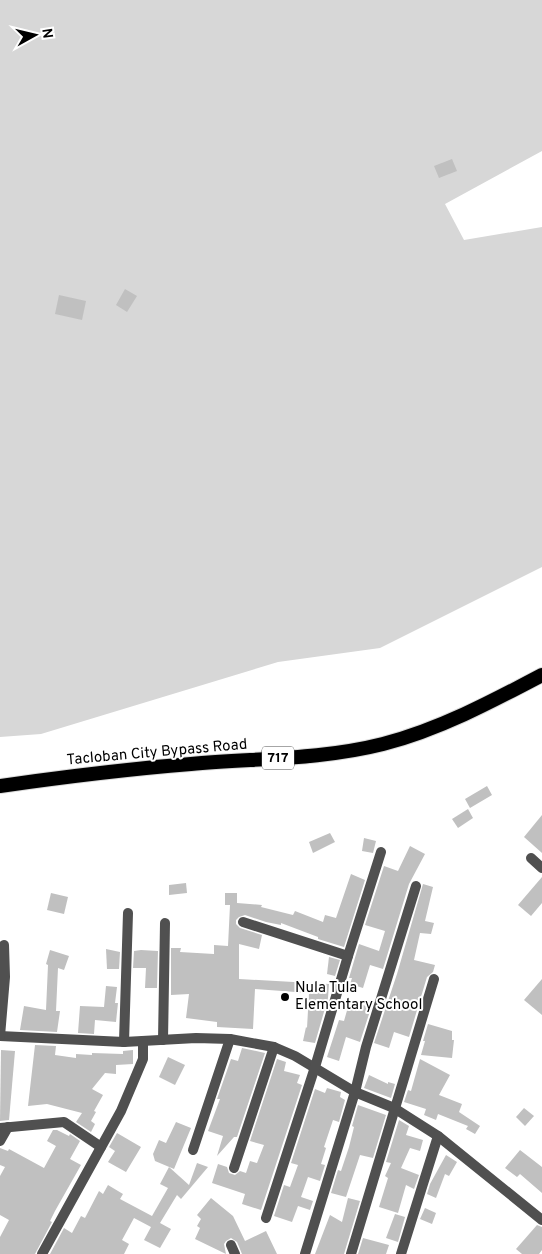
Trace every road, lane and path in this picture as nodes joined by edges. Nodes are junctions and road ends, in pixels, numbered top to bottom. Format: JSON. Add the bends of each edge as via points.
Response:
{"nodes":[{"id":1,"x":542,"y":675,"type":"edge"},
{"id":2,"x":0,"y":786,"type":"edge"},
{"id":3,"x":381,"y":852,"type":"dead end"},
{"id":4,"x":531,"y":858,"type":"dead end"},
{"id":5,"x":542,"y":868,"type":"edge"},
{"id":6,"x":416,"y":886,"type":"dead end"},
{"id":7,"x":128,"y":913,"type":"dead end"},
{"id":8,"x":243,"y":922,"type":"dead end"},
{"id":9,"x":165,"y":923,"type":"dead end"},
{"id":10,"x":4,"y":945,"type":"dead end"},
{"id":11,"x":348,"y":956,"type":"junction"},
{"id":12,"x":434,"y":979,"type":"dead end"},
{"id":13,"x":0,"y":1036,"type":"edge"},
{"id":14,"x":230,"y":1039,"type":"junction"},
{"id":15,"x":163,"y":1040,"type":"junction"},
{"id":16,"x":143,"y":1041,"type":"junction"},
{"id":17,"x":124,"y":1042,"type":"junction"},
{"id":18,"x":274,"y":1048,"type":"junction"},
{"id":19,"x":316,"y":1067,"type":"junction"},
{"id":20,"x":355,"y":1092,"type":"junction"},
{"id":21,"x":394,"y":1108,"type":"junction"},
{"id":22,"x":4,"y":1127,"type":"edge"},
{"id":23,"x":438,"y":1136,"type":"junction"},
{"id":24,"x":0,"y":1141,"type":"edge"},
{"id":25,"x":101,"y":1147,"type":"junction"},
{"id":26,"x":193,"y":1150,"type":"dead end"},
{"id":27,"x":234,"y":1168,"type":"dead end"},
{"id":28,"x":266,"y":1218,"type":"dead end"},
{"id":29,"x":542,"y":1220,"type":"edge"},
{"id":30,"x":42,"y":1254,"type":"edge"},
{"id":31,"x":305,"y":1254,"type":"edge"},
{"id":32,"x":351,"y":1254,"type":"edge"},
{"id":33,"x":401,"y":1254,"type":"edge"}],
"edges":[{"from":1,"to":2,"type":"highway","name":"Tacloban City Bypass Road","number":"717","via":[[410,736],[348,752],[191,764]]},
{"from":3,"to":11,"type":"street"},
{"from":4,"to":5,"type":"street"},
{"from":6,"to":20,"type":"street"},
{"from":7,"to":17,"type":"street"},
{"from":8,"to":11,"type":"street"},
{"from":9,"to":15,"type":"street"},
{"from":10,"to":13,"type":"street"},
{"from":11,"to":19,"type":"street"},
{"from":12,"to":21,"type":"street"},
{"from":13,"to":17,"type":"street"},
{"from":14,"to":15,"type":"street"},
{"from":14,"to":18,"type":"street"},
{"from":14,"to":26,"type":"street"},
{"from":15,"to":16,"type":"street"},
{"from":16,"to":17,"type":"street"},
{"from":16,"to":25,"type":"street","via":[[143,1059],[121,1111]]},
{"from":18,"to":19,"type":"street"},
{"from":18,"to":27,"type":"street"},
{"from":19,"to":20,"type":"street"},
{"from":19,"to":28,"type":"street"},
{"from":20,"to":21,"type":"street"},
{"from":20,"to":31,"type":"street"},
{"from":21,"to":23,"type":"street"},
{"from":21,"to":32,"type":"street"},
{"from":22,"to":24,"type":"street"},
{"from":22,"to":25,"type":"street","via":[[64,1122]]},
{"from":23,"to":29,"type":"street"},
{"from":23,"to":33,"type":"street"},
{"from":25,"to":30,"type":"street"}]}
